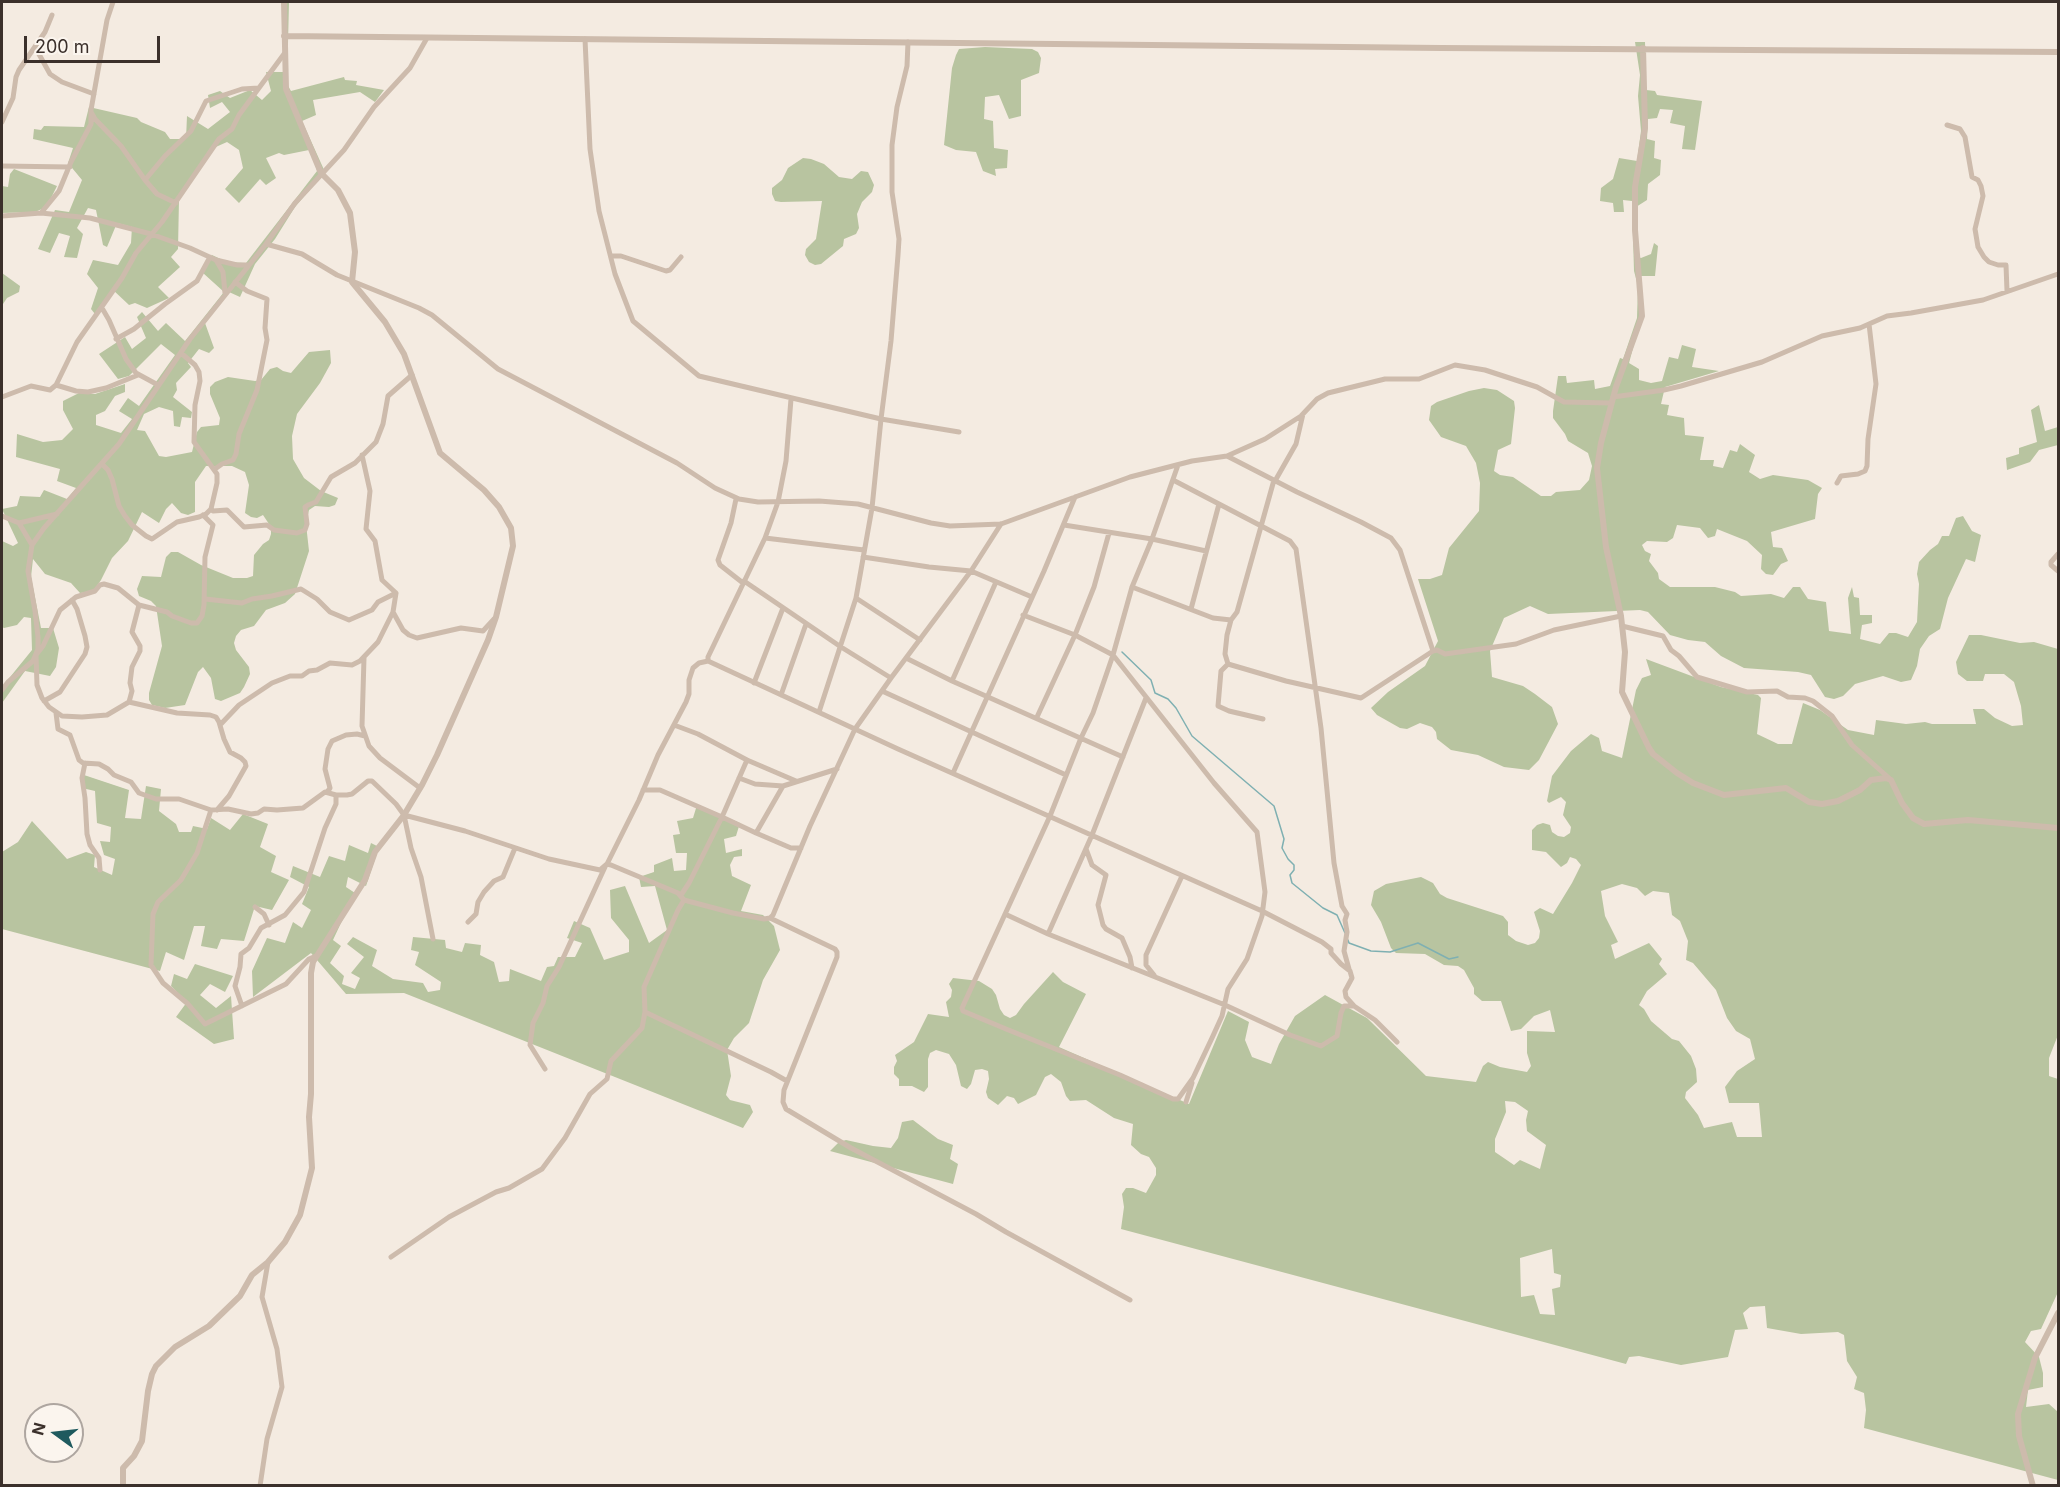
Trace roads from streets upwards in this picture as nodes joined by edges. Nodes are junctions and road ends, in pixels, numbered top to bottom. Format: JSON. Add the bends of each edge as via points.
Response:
{"nodes":[{"id":1,"x":113,"y":2,"type":"edge"},
{"id":2,"x":284,"y":2,"type":"edge"},
{"id":3,"x":52,"y":15,"type":"dead end"},
{"id":4,"x":284,"y":36,"type":"junction"},
{"id":5,"x":427,"y":38,"type":"junction"},
{"id":6,"x":585,"y":39,"type":"junction"},
{"id":7,"x":908,"y":42,"type":"junction"},
{"id":8,"x":35,"y":47,"type":"junction"},
{"id":9,"x":1644,"y":48,"type":"junction"},
{"id":10,"x":2058,"y":52,"type":"edge"},
{"id":11,"x":284,"y":54,"type":"junction"},
{"id":12,"x":259,"y":88,"type":"junction"},
{"id":13,"x":94,"y":94,"type":"junction"},
{"id":14,"x":91,"y":110,"type":"junction"},
{"id":15,"x":2,"y":122,"type":"edge"},
{"id":16,"x":1947,"y":125,"type":"dead end"},
{"id":17,"x":2,"y":166,"type":"edge"},
{"id":18,"x":70,"y":167,"type":"junction"},
{"id":19,"x":321,"y":173,"type":"junction"},
{"id":20,"x":145,"y":180,"type":"junction"},
{"id":21,"x":176,"y":203,"type":"junction"},
{"id":22,"x":41,"y":213,"type":"junction"},
{"id":23,"x":2,"y":216,"type":"edge"},
{"id":24,"x":152,"y":234,"type":"junction"},
{"id":25,"x":266,"y":244,"type":"junction"},
{"id":26,"x":610,"y":256,"type":"junction"},
{"id":27,"x":210,"y":257,"type":"junction"},
{"id":28,"x":681,"y":257,"type":"dead end"},
{"id":29,"x":216,"y":260,"type":"junction"},
{"id":30,"x":249,"y":265,"type":"junction"},
{"id":31,"x":2058,"y":274,"type":"edge"},
{"id":32,"x":235,"y":282,"type":"junction"},
{"id":33,"x":352,"y":282,"type":"junction"},
{"id":34,"x":2007,"y":291,"type":"junction"},
{"id":35,"x":225,"y":293,"type":"junction"},
{"id":36,"x":102,"y":308,"type":"junction"},
{"id":37,"x":1869,"y":324,"type":"junction"},
{"id":38,"x":116,"y":339,"type":"junction"},
{"id":39,"x":181,"y":353,"type":"junction"},
{"id":40,"x":138,"y":375,"type":"junction"},
{"id":41,"x":412,"y":375,"type":"junction"},
{"id":42,"x":158,"y":385,"type":"junction"},
{"id":43,"x":56,"y":386,"type":"junction"},
{"id":44,"x":2,"y":397,"type":"edge"},
{"id":45,"x":791,"y":399,"type":"junction"},
{"id":46,"x":1612,"y":400,"type":"junction"},
{"id":47,"x":1303,"y":414,"type":"junction"},
{"id":48,"x":881,"y":419,"type":"junction"},
{"id":49,"x":959,"y":432,"type":"dead end"},
{"id":50,"x":362,"y":455,"type":"junction"},
{"id":51,"x":1227,"y":456,"type":"junction"},
{"id":52,"x":102,"y":464,"type":"junction"},
{"id":53,"x":1178,"y":465,"type":"junction"},
{"id":54,"x":215,"y":470,"type":"junction"},
{"id":55,"x":1173,"y":480,"type":"junction"},
{"id":56,"x":1275,"y":481,"type":"junction"},
{"id":57,"x":1837,"y":483,"type":"dead end"},
{"id":58,"x":1075,"y":497,"type":"junction"},
{"id":59,"x":736,"y":498,"type":"junction"},
{"id":60,"x":778,"y":502,"type":"junction"},
{"id":61,"x":1219,"y":504,"type":"junction"},
{"id":62,"x":872,"y":508,"type":"junction"},
{"id":63,"x":211,"y":509,"type":"junction"},
{"id":64,"x":57,"y":514,"type":"junction"},
{"id":65,"x":203,"y":515,"type":"junction"},
{"id":66,"x":2,"y":516,"type":"edge"},
{"id":67,"x":19,"y":523,"type":"junction"},
{"id":68,"x":1001,"y":524,"type":"junction"},
{"id":69,"x":1064,"y":525,"type":"junction"},
{"id":70,"x":1261,"y":525,"type":"junction"},
{"id":71,"x":1109,"y":533,"type":"junction"},
{"id":72,"x":765,"y":538,"type":"junction"},
{"id":73,"x":1152,"y":539,"type":"junction"},
{"id":74,"x":32,"y":545,"type":"junction"},
{"id":75,"x":1206,"y":551,"type":"junction"},
{"id":76,"x":863,"y":553,"type":"junction"},
{"id":77,"x":2058,"y":554,"type":"edge"},
{"id":78,"x":970,"y":571,"type":"junction"},
{"id":79,"x":2058,"y":571,"type":"edge"},
{"id":80,"x":744,"y":582,"type":"junction"},
{"id":81,"x":996,"y":582,"type":"junction"},
{"id":82,"x":1132,"y":587,"type":"junction"},
{"id":83,"x":396,"y":593,"type":"junction"},
{"id":84,"x":1032,"y":597,"type":"junction"},
{"id":85,"x":856,"y":598,"type":"junction"},
{"id":86,"x":205,"y":599,"type":"junction"},
{"id":87,"x":72,"y":600,"type":"junction"},
{"id":88,"x":139,"y":604,"type":"junction"},
{"id":89,"x":783,"y":608,"type":"junction"},
{"id":90,"x":1191,"y":609,"type":"junction"},
{"id":91,"x":393,"y":612,"type":"junction"},
{"id":92,"x":1023,"y":615,"type":"junction"},
{"id":93,"x":1621,"y":616,"type":"junction"},
{"id":94,"x":496,"y":617,"type":"junction"},
{"id":95,"x":1231,"y":620,"type":"junction"},
{"id":96,"x":806,"y":624,"type":"junction"},
{"id":97,"x":1622,"y":626,"type":"junction"},
{"id":98,"x":1075,"y":635,"type":"junction"},
{"id":99,"x":920,"y":640,"type":"junction"},
{"id":100,"x":841,"y":647,"type":"junction"},
{"id":101,"x":1433,"y":651,"type":"junction"},
{"id":102,"x":36,"y":655,"type":"junction"},
{"id":103,"x":1113,"y":655,"type":"junction"},
{"id":104,"x":364,"y":658,"type":"junction"},
{"id":105,"x":906,"y":658,"type":"junction"},
{"id":106,"x":708,"y":661,"type":"junction"},
{"id":107,"x":1228,"y":664,"type":"junction"},
{"id":108,"x":891,"y":678,"type":"junction"},
{"id":109,"x":952,"y":681,"type":"junction"},
{"id":110,"x":754,"y":683,"type":"junction"},
{"id":111,"x":1315,"y":687,"type":"junction"},
{"id":112,"x":2,"y":690,"type":"edge"},
{"id":113,"x":882,"y":691,"type":"junction"},
{"id":114,"x":781,"y":695,"type":"junction"},
{"id":115,"x":988,"y":697,"type":"junction"},
{"id":116,"x":1146,"y":698,"type":"junction"},
{"id":117,"x":44,"y":701,"type":"junction"},
{"id":118,"x":129,"y":702,"type":"junction"},
{"id":119,"x":819,"y":712,"type":"junction"},
{"id":120,"x":56,"y":713,"type":"junction"},
{"id":121,"x":1037,"y":717,"type":"junction"},
{"id":122,"x":1263,"y":719,"type":"dead end"},
{"id":123,"x":220,"y":724,"type":"junction"},
{"id":124,"x":674,"y":725,"type":"junction"},
{"id":125,"x":855,"y":729,"type":"junction"},
{"id":126,"x":970,"y":731,"type":"junction"},
{"id":127,"x":365,"y":736,"type":"junction"},
{"id":128,"x":1081,"y":738,"type":"junction"},
{"id":129,"x":1124,"y":757,"type":"junction"},
{"id":130,"x":747,"y":760,"type":"junction"},
{"id":131,"x":85,"y":763,"type":"junction"},
{"id":132,"x":837,"y":769,"type":"junction"},
{"id":133,"x":953,"y":773,"type":"junction"},
{"id":134,"x":1066,"y":775,"type":"junction"},
{"id":135,"x":739,"y":778,"type":"junction"},
{"id":136,"x":1891,"y":780,"type":"junction"},
{"id":137,"x":796,"y":781,"type":"junction"},
{"id":138,"x":783,"y":786,"type":"junction"},
{"id":139,"x":420,"y":788,"type":"junction"},
{"id":140,"x":643,"y":790,"type":"junction"},
{"id":141,"x":328,"y":791,"type":"junction"},
{"id":142,"x":336,"y":795,"type":"junction"},
{"id":143,"x":214,"y":810,"type":"junction"},
{"id":144,"x":404,"y":815,"type":"junction"},
{"id":145,"x":1050,"y":816,"type":"junction"},
{"id":146,"x":722,"y":817,"type":"junction"},
{"id":147,"x":2058,"y":828,"type":"edge"},
{"id":148,"x":756,"y":833,"type":"junction"},
{"id":149,"x":1092,"y":835,"type":"junction"},
{"id":150,"x":1086,"y":847,"type":"junction"},
{"id":151,"x":514,"y":848,"type":"junction"},
{"id":152,"x":801,"y":848,"type":"junction"},
{"id":153,"x":606,"y":865,"type":"junction"},
{"id":154,"x":100,"y":870,"type":"dead end"},
{"id":155,"x":1182,"y":876,"type":"junction"},
{"id":156,"x":682,"y":898,"type":"junction"},
{"id":157,"x":255,"y":907,"type":"dead end"},
{"id":158,"x":1262,"y":911,"type":"junction"},
{"id":159,"x":1005,"y":914,"type":"junction"},
{"id":160,"x":770,"y":918,"type":"junction"},
{"id":161,"x":468,"y":922,"type":"dead end"},
{"id":162,"x":269,"y":925,"type":"junction"},
{"id":163,"x":1048,"y":934,"type":"junction"},
{"id":164,"x":433,"y":939,"type":"dead end"},
{"id":165,"x":316,"y":956,"type":"junction"},
{"id":166,"x":1132,"y":968,"type":"junction"},
{"id":167,"x":1350,"y":971,"type":"junction"},
{"id":168,"x":1158,"y":978,"type":"junction"},
{"id":169,"x":1225,"y":1005,"type":"junction"},
{"id":170,"x":242,"y":1006,"type":"junction"},
{"id":171,"x":1354,"y":1006,"type":"junction"},
{"id":172,"x":645,"y":1012,"type":"junction"},
{"id":173,"x":1397,"y":1042,"type":"dead end"},
{"id":174,"x":544,"y":1069,"type":"dead end"},
{"id":175,"x":1193,"y":1078,"type":"junction"},
{"id":176,"x":787,"y":1082,"type":"junction"},
{"id":177,"x":1186,"y":1102,"type":"dead end"},
{"id":178,"x":391,"y":1257,"type":"dead end"},
{"id":179,"x":268,"y":1262,"type":"junction"},
{"id":180,"x":1130,"y":1300,"type":"dead end"},
{"id":181,"x":2058,"y":1312,"type":"edge"},
{"id":182,"x":123,"y":1485,"type":"edge"},
{"id":183,"x":260,"y":1485,"type":"edge"},
{"id":184,"x":2033,"y":1485,"type":"edge"}],
"edges":[{"from":1,"to":13,"type":"street"},
{"from":2,"to":4,"type":"street"},
{"from":3,"to":8,"type":"street"},
{"from":4,"to":5,"type":"street"},
{"from":4,"to":11,"type":"street"},
{"from":5,"to":6,"type":"street"},
{"from":5,"to":19,"type":"street","via":[[410,68]]},
{"from":6,"to":7,"type":"street"},
{"from":6,"to":26,"type":"street","via":[[590,149]]},
{"from":7,"to":9,"type":"street"},
{"from":7,"to":48,"type":"street","via":[[892,145],[892,192],[899,239]]},
{"from":8,"to":13,"type":"street","via":[[50,74]]},
{"from":8,"to":15,"type":"street","via":[[19,70]]},
{"from":9,"to":10,"type":"street"},
{"from":9,"to":46,"type":"street","via":[[1645,128],[1635,183],[1641,316]]},
{"from":11,"to":12,"type":"street"},
{"from":11,"to":19,"type":"street","via":[[287,93]]},
{"from":12,"to":20,"type":"street","via":[[242,89],[206,101],[191,131]]},
{"from":12,"to":21,"type":"street"},
{"from":13,"to":14,"type":"street"},
{"from":14,"to":18,"type":"street","via":[[91,124]]},
{"from":14,"to":20,"type":"street"},
{"from":16,"to":34,"type":"street","via":[[1960,129],[1965,137],[1972,177],[1981,186],[1983,196],[1975,229],[1978,247],[1989,262],[2006,265]]},
{"from":17,"to":18,"type":"street"},
{"from":18,"to":22,"type":"street","via":[[59,191]]},
{"from":19,"to":25,"type":"street"},
{"from":19,"to":33,"type":"street","via":[[338,190],[350,213],[356,252]]},
{"from":20,"to":21,"type":"street","via":[[157,194]]},
{"from":21,"to":24,"type":"street"},
{"from":22,"to":23,"type":"street"},
{"from":22,"to":24,"type":"street","via":[[90,218]]},
{"from":24,"to":27,"type":"street"},
{"from":24,"to":36,"type":"street"},
{"from":25,"to":30,"type":"street"},
{"from":25,"to":33,"type":"street","via":[[302,254]]},
{"from":26,"to":28,"type":"street","via":[[666,271]]},
{"from":26,"to":45,"type":"street","via":[[631,319],[694,373]]},
{"from":27,"to":29,"type":"street"},
{"from":27,"to":38,"type":"street","via":[[197,281]]},
{"from":29,"to":30,"type":"street"},
{"from":29,"to":35,"type":"street","via":[[223,272]]},
{"from":30,"to":32,"type":"street"},
{"from":31,"to":34,"type":"street"},
{"from":32,"to":35,"type":"street"},
{"from":32,"to":54,"type":"street","via":[[267,298],[267,340],[255,396],[239,434],[236,454]]},
{"from":33,"to":41,"type":"street","via":[[385,322]]},
{"from":33,"to":59,"type":"street","via":[[432,315],[498,369]]},
{"from":34,"to":37,"type":"street","via":[[1967,304],[1887,315]]},
{"from":35,"to":39,"type":"street"},
{"from":36,"to":38,"type":"street"},
{"from":36,"to":43,"type":"street","via":[[77,342]]},
{"from":37,"to":46,"type":"street","via":[[1822,336],[1762,362],[1681,386]]},
{"from":37,"to":57,"type":"street","via":[[1876,384],[1867,466],[1858,474],[1840,476]]},
{"from":38,"to":40,"type":"street"},
{"from":39,"to":42,"type":"street"},
{"from":39,"to":54,"type":"street","via":[[199,372],[194,442]]},
{"from":40,"to":42,"type":"street"},
{"from":40,"to":43,"type":"street","via":[[88,392]]},
{"from":41,"to":50,"type":"street","via":[[388,396],[380,435]]},
{"from":41,"to":94,"type":"street","via":[[440,453],[484,490],[511,528],[513,546]]},
{"from":42,"to":52,"type":"street"},
{"from":43,"to":44,"type":"street","via":[[50,390],[31,386]]},
{"from":45,"to":48,"type":"street"},
{"from":45,"to":60,"type":"street"},
{"from":46,"to":47,"type":"street","via":[[1564,402],[1537,387],[1485,370],[1455,366],[1419,379],[1385,379],[1328,393]]},
{"from":46,"to":93,"type":"street","via":[[1597,468],[1606,547]]},
{"from":47,"to":51,"type":"street"},
{"from":47,"to":56,"type":"street","via":[[1296,444]]},
{"from":48,"to":49,"type":"street"},
{"from":48,"to":62,"type":"street"},
{"from":50,"to":63,"type":"street","via":[[332,477],[316,502],[305,507],[307,524],[305,530],[297,533],[274,530],[267,525],[244,527],[227,510]]},
{"from":50,"to":83,"type":"street","via":[[370,491],[366,529],[375,540],[382,580]]},
{"from":51,"to":53,"type":"street"},
{"from":51,"to":56,"type":"street"},
{"from":52,"to":64,"type":"street"},
{"from":52,"to":65,"type":"street","via":[[112,479],[125,516],[146,536],[152,538],[177,522]]},
{"from":53,"to":55,"type":"street"},
{"from":53,"to":58,"type":"street"},
{"from":54,"to":63,"type":"street","via":[[217,483]]},
{"from":55,"to":61,"type":"street"},
{"from":55,"to":73,"type":"street"},
{"from":56,"to":70,"type":"street"},
{"from":56,"to":101,"type":"street","via":[[1361,522],[1396,544]]},
{"from":58,"to":68,"type":"street"},
{"from":58,"to":69,"type":"street"},
{"from":59,"to":60,"type":"street"},
{"from":59,"to":80,"type":"street","via":[[718,560]]},
{"from":60,"to":62,"type":"street","via":[[819,501]]},
{"from":60,"to":72,"type":"street"},
{"from":61,"to":70,"type":"street"},
{"from":61,"to":75,"type":"street"},
{"from":62,"to":68,"type":"street","via":[[931,524]]},
{"from":62,"to":76,"type":"street"},
{"from":63,"to":65,"type":"street"},
{"from":64,"to":67,"type":"street"},
{"from":64,"to":74,"type":"street"},
{"from":65,"to":86,"type":"street","via":[[213,525],[205,558]]},
{"from":66,"to":67,"type":"street"},
{"from":67,"to":74,"type":"street"},
{"from":68,"to":78,"type":"street"},
{"from":69,"to":71,"type":"street"},
{"from":69,"to":84,"type":"street"},
{"from":70,"to":95,"type":"street","via":[[1237,612]]},
{"from":70,"to":111,"type":"street","via":[[1290,541],[1296,549]]},
{"from":71,"to":73,"type":"street"},
{"from":71,"to":98,"type":"street"},
{"from":72,"to":76,"type":"street"},
{"from":72,"to":80,"type":"street"},
{"from":73,"to":75,"type":"street"},
{"from":73,"to":82,"type":"street"},
{"from":74,"to":102,"type":"street","via":[[28,571],[38,637]]},
{"from":75,"to":90,"type":"street"},
{"from":76,"to":78,"type":"street"},
{"from":76,"to":85,"type":"street"},
{"from":77,"to":79,"type":"street","via":[[2051,566]]},
{"from":78,"to":81,"type":"street"},
{"from":78,"to":99,"type":"street"},
{"from":80,"to":89,"type":"street"},
{"from":80,"to":106,"type":"street"},
{"from":81,"to":84,"type":"street"},
{"from":81,"to":109,"type":"street"},
{"from":82,"to":90,"type":"street"},
{"from":82,"to":103,"type":"street"},
{"from":83,"to":86,"type":"street","via":[[349,620],[330,612],[301,589],[242,603]]},
{"from":83,"to":91,"type":"street"},
{"from":84,"to":92,"type":"street"},
{"from":85,"to":99,"type":"street"},
{"from":85,"to":100,"type":"street"},
{"from":86,"to":88,"type":"street","via":[[197,623]]},
{"from":87,"to":88,"type":"street","via":[[104,584],[118,588]]},
{"from":87,"to":102,"type":"street","via":[[60,610]]},
{"from":87,"to":117,"type":"street","via":[[85,636],[85,654],[60,692]]},
{"from":88,"to":118,"type":"street","via":[[132,632],[140,651],[132,667]]},
{"from":89,"to":96,"type":"street"},
{"from":89,"to":110,"type":"street"},
{"from":90,"to":95,"type":"street"},
{"from":91,"to":94,"type":"street","via":[[403,630],[417,638],[461,628],[483,631]]},
{"from":91,"to":104,"type":"street","via":[[378,642]]},
{"from":92,"to":98,"type":"street"},
{"from":92,"to":115,"type":"street"},
{"from":93,"to":97,"type":"street"},
{"from":93,"to":101,"type":"street","via":[[1554,630],[1516,644],[1445,654]]},
{"from":94,"to":139,"type":"street"},
{"from":95,"to":107,"type":"street","via":[[1225,648]]},
{"from":96,"to":100,"type":"street"},
{"from":96,"to":114,"type":"street"},
{"from":97,"to":136,"type":"street","via":[[1663,636],[1697,677],[1747,692],[1777,691],[1813,701],[1832,716],[1852,745]]},
{"from":97,"to":136,"type":"street","via":[[1626,656],[1623,695],[1653,754],[1692,783],[1724,795],[1786,788],[1809,802],[1822,804],[1838,801],[1875,779]]},
{"from":98,"to":103,"type":"street"},
{"from":98,"to":121,"type":"street"},
{"from":99,"to":105,"type":"street"},
{"from":100,"to":108,"type":"street"},
{"from":100,"to":119,"type":"street"},
{"from":101,"to":111,"type":"street","via":[[1361,698]]},
{"from":102,"to":112,"type":"street"},
{"from":102,"to":117,"type":"street","via":[[37,685]]},
{"from":103,"to":116,"type":"street"},
{"from":103,"to":128,"type":"street"},
{"from":104,"to":123,"type":"street","via":[[352,665],[330,663],[302,676],[272,683],[239,705]]},
{"from":104,"to":127,"type":"street"},
{"from":105,"to":108,"type":"street"},
{"from":105,"to":109,"type":"street"},
{"from":106,"to":110,"type":"street"},
{"from":106,"to":124,"type":"street","via":[[693,668],[686,702]]},
{"from":107,"to":111,"type":"street"},
{"from":107,"to":122,"type":"street","via":[[1219,679],[1218,706]]},
{"from":108,"to":113,"type":"street"},
{"from":109,"to":115,"type":"street"},
{"from":110,"to":114,"type":"street"},
{"from":111,"to":167,"type":"street","via":[[1334,863],[1347,915],[1345,959]]},
{"from":113,"to":125,"type":"street"},
{"from":113,"to":126,"type":"street"},
{"from":114,"to":119,"type":"street"},
{"from":115,"to":121,"type":"street"},
{"from":115,"to":126,"type":"street"},
{"from":116,"to":129,"type":"street"},
{"from":116,"to":158,"type":"street","via":[[1257,832],[1265,892]]},
{"from":117,"to":120,"type":"street"},
{"from":118,"to":120,"type":"street","via":[[98,717]]},
{"from":118,"to":123,"type":"street","via":[[210,715]]},
{"from":119,"to":125,"type":"street"},
{"from":120,"to":131,"type":"street","via":[[58,729],[70,735],[79,760]]},
{"from":121,"to":128,"type":"street"},
{"from":123,"to":143,"type":"street","via":[[230,752],[246,766],[229,796]]},
{"from":124,"to":130,"type":"street"},
{"from":124,"to":140,"type":"street"},
{"from":125,"to":132,"type":"street"},
{"from":125,"to":133,"type":"street"},
{"from":126,"to":133,"type":"street"},
{"from":126,"to":134,"type":"street"},
{"from":127,"to":139,"type":"street","via":[[380,758]]},
{"from":127,"to":141,"type":"street","via":[[346,735],[332,741],[325,769]]},
{"from":128,"to":129,"type":"street"},
{"from":128,"to":134,"type":"street"},
{"from":129,"to":149,"type":"street"},
{"from":130,"to":135,"type":"street"},
{"from":130,"to":137,"type":"street"},
{"from":131,"to":143,"type":"street","via":[[99,764],[148,797],[178,799]]},
{"from":131,"to":154,"type":"street","via":[[82,778],[87,834],[99,858]]},
{"from":132,"to":137,"type":"street"},
{"from":132,"to":152,"type":"street"},
{"from":133,"to":145,"type":"street"},
{"from":134,"to":145,"type":"street"},
{"from":135,"to":138,"type":"street","via":[[755,784]]},
{"from":135,"to":146,"type":"street"},
{"from":136,"to":147,"type":"street","via":[[1912,818],[1924,824],[1968,820]]},
{"from":137,"to":138,"type":"street"},
{"from":138,"to":148,"type":"street"},
{"from":139,"to":144,"type":"street"},
{"from":140,"to":146,"type":"street","via":[[660,790]]},
{"from":140,"to":153,"type":"street"},
{"from":141,"to":142,"type":"street"},
{"from":141,"to":143,"type":"street","via":[[303,808],[264,809],[251,814]]},
{"from":142,"to":144,"type":"street","via":[[352,794],[372,781]]},
{"from":142,"to":162,"type":"street","via":[[304,892],[285,915]]},
{"from":143,"to":170,"type":"street","via":[[181,880],[158,902],[153,914],[151,965],[163,983],[205,1024]]},
{"from":144,"to":151,"type":"street"},
{"from":144,"to":164,"type":"street","via":[[422,877]]},
{"from":144,"to":165,"type":"street","via":[[376,850],[365,880]]},
{"from":145,"to":149,"type":"street"},
{"from":145,"to":159,"type":"street"},
{"from":146,"to":148,"type":"street"},
{"from":146,"to":156,"type":"street"},
{"from":148,"to":152,"type":"street","via":[[790,848]]},
{"from":149,"to":150,"type":"street"},
{"from":149,"to":155,"type":"street"},
{"from":150,"to":163,"type":"street"},
{"from":150,"to":166,"type":"street","via":[[1092,865],[1106,875],[1098,905],[1103,925],[1122,938]]},
{"from":151,"to":153,"type":"street","via":[[593,869],[600,870]]},
{"from":151,"to":161,"type":"street","via":[[503,877],[484,892],[476,914]]},
{"from":152,"to":160,"type":"street"},
{"from":153,"to":156,"type":"street","via":[[638,875]]},
{"from":153,"to":174,"type":"street","via":[[532,1023],[530,1045]]},
{"from":155,"to":158,"type":"street"},
{"from":155,"to":168,"type":"street","via":[[1146,955],[1150,972]]},
{"from":156,"to":160,"type":"street","via":[[733,913]]},
{"from":156,"to":172,"type":"street","via":[[644,987]]},
{"from":157,"to":162,"type":"street"},
{"from":158,"to":167,"type":"street","via":[[1322,942]]},
{"from":158,"to":169,"type":"street","via":[[1247,959],[1228,989]]},
{"from":159,"to":163,"type":"street"},
{"from":159,"to":175,"type":"street","via":[[963,1011],[1173,1099],[1178,1099]]},
{"from":160,"to":176,"type":"street","via":[[837,952]]},
{"from":162,"to":170,"type":"street","via":[[261,928],[241,954],[235,986]]},
{"from":163,"to":166,"type":"street"},
{"from":165,"to":170,"type":"street","via":[[286,984]]},
{"from":165,"to":179,"type":"street","via":[[310,996],[312,1175],[300,1215]]},
{"from":166,"to":168,"type":"street"},
{"from":167,"to":171,"type":"street","via":[[1352,978],[1345,991]]},
{"from":168,"to":169,"type":"street"},
{"from":169,"to":171,"type":"street","via":[[1321,1046],[1336,1036],[1344,1006]]},
{"from":169,"to":175,"type":"street"},
{"from":171,"to":173,"type":"street"},
{"from":172,"to":176,"type":"street"},
{"from":172,"to":178,"type":"street","via":[[642,1028],[611,1061],[607,1079],[590,1094],[542,1169],[449,1217]]},
{"from":175,"to":177,"type":"street"},
{"from":176,"to":180,"type":"street","via":[[783,1102],[792,1113]]},
{"from":179,"to":182,"type":"street","via":[[209,1326],[175,1347],[156,1366],[148,1391],[142,1441],[123,1468]]},
{"from":179,"to":183,"type":"street","via":[[262,1298],[275,1340],[282,1387],[267,1439]]},
{"from":181,"to":184,"type":"street","via":[[2035,1358],[2018,1414],[2019,1436]]}]}
